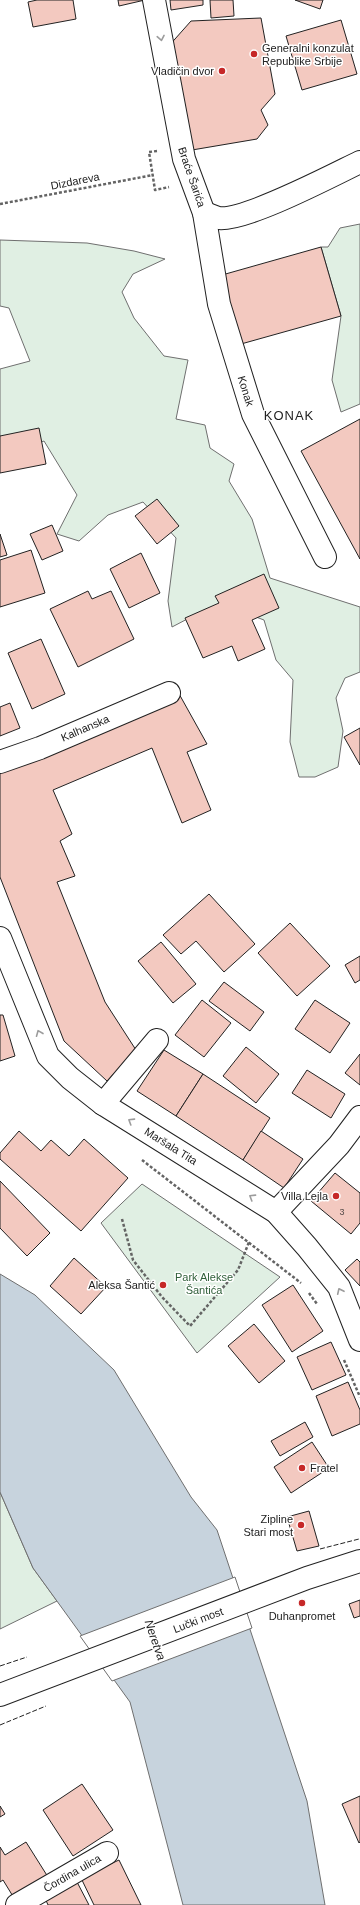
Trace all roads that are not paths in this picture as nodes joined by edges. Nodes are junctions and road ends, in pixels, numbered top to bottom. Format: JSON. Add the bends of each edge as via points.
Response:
{"nodes":[{"id":1,"x":154,"y":0,"type":"edge"},
{"id":2,"x":360,"y":162,"type":"edge"},
{"id":3,"x":204,"y":213,"type":"junction"},
{"id":4,"x":325,"y":557,"type":"dead end"},
{"id":5,"x":168,"y":693,"type":"dead end"},
{"id":6,"x":0,"y":762,"type":"edge"},
{"id":7,"x":0,"y":938,"type":"edge"},
{"id":8,"x":157,"y":1040,"type":"dead end"},
{"id":9,"x":103,"y":1104,"type":"junction"},
{"id":10,"x":360,"y":1117,"type":"edge"},
{"id":11,"x":276,"y":1212,"type":"junction"},
{"id":12,"x":357,"y":1326,"type":"edge"},
{"id":13,"x":360,"y":1561,"type":"edge"},
{"id":14,"x":0,"y":1695,"type":"edge"},
{"id":15,"x":107,"y":1853,"type":"dead end"},
{"id":16,"x":17,"y":1905,"type":"edge"}],
"edges":[{"from":1,"to":3,"type":"street","name":"Braće Šarića","one_way":true,"via":[[184,159]]},
{"from":2,"to":3,"type":"street","name":"Braće Šarića","via":[[271,204],[242,214],[219,218]]},
{"from":3,"to":4,"type":"street","name":"Konak","via":[[219,304],[253,414]]},
{"from":5,"to":6,"type":"street","name":"Kalhanska","via":[[40,748]]},
{"from":9,"to":7,"type":"street","name":"Maršala Tita","one_way":true,"via":[[70,1078],[48,1056]]},
{"from":8,"to":9,"type":"street"},
{"from":11,"to":9,"type":"street","name":"Maršala Tita","one_way":true},
{"from":10,"to":11,"type":"street","via":[[339,1145]]},
{"from":12,"to":11,"type":"street","name":"Maršala Tita","one_way":true,"via":[[338,1287]]},
{"from":13,"to":14,"type":"street","name":"Lučki most","via":[[307,1578]]},
{"from":15,"to":16,"type":"street","name":"Čordina ulica"}]}
